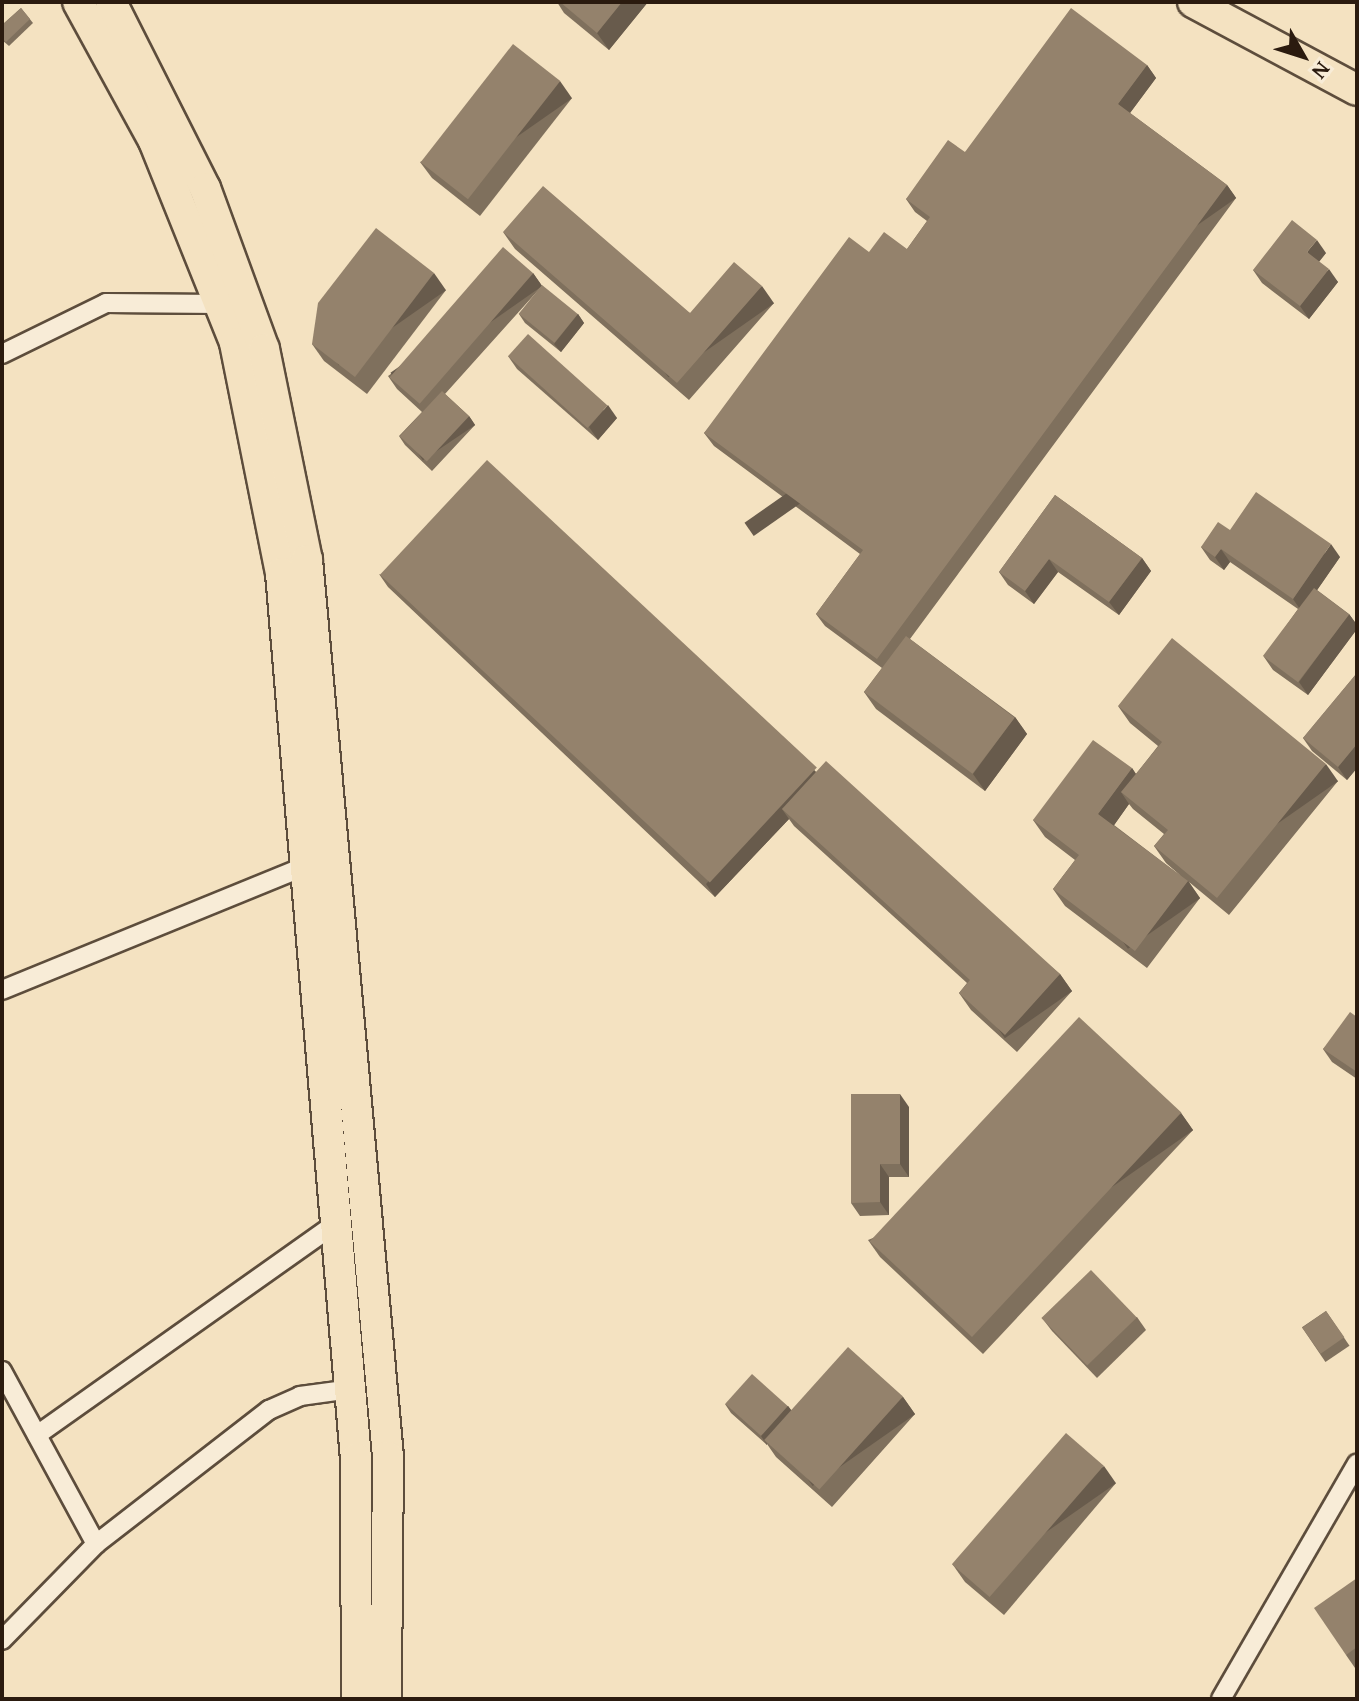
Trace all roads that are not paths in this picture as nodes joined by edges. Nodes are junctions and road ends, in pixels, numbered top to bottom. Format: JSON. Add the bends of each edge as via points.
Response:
{"nodes":[{"id":1,"x":78,"y":2,"type":"edge"},
{"id":2,"x":111,"y":2,"type":"edge"},
{"id":3,"x":1193,"y":2,"type":"edge"},
{"id":4,"x":1357,"y":90,"type":"edge"},
{"id":5,"x":219,"y":304,"type":"junction"},
{"id":6,"x":2,"y":354,"type":"edge"},
{"id":7,"x":324,"y":711,"type":"junction"},
{"id":8,"x":295,"y":717,"type":"junction"},
{"id":9,"x":308,"y":865,"type":"junction"},
{"id":10,"x":2,"y":990,"type":"edge"},
{"id":11,"x":339,"y":1221,"type":"junction"},
{"id":12,"x":2,"y":1371,"type":"edge"},
{"id":13,"x":351,"y":1389,"type":"junction"},
{"id":14,"x":37,"y":1435,"type":"junction"},
{"id":15,"x":1357,"y":1463,"type":"edge"},
{"id":16,"x":96,"y":1544,"type":"junction"},
{"id":17,"x":2,"y":1640,"type":"edge"},
{"id":18,"x":357,"y":1699,"type":"edge"},
{"id":19,"x":386,"y":1699,"type":"edge"},
{"id":20,"x":1221,"y":1699,"type":"edge"}],
"edges":[{"from":1,"to":5,"type":"main road","via":[[154,141]]},
{"from":2,"to":7,"type":"main road","via":[[205,188],[264,349],[307,560]]},
{"from":3,"to":4,"type":"main road"},
{"from":5,"to":6,"type":"street","via":[[106,303]]},
{"from":5,"to":8,"type":"main road","via":[[239,357],[281,573]]},
{"from":7,"to":8,"type":"main road"},
{"from":7,"to":19,"type":"main road","via":[[388,1457]]},
{"from":8,"to":9,"type":"main road"},
{"from":9,"to":10,"type":"street"},
{"from":9,"to":11,"type":"main road"},
{"from":11,"to":13,"type":"main road"},
{"from":11,"to":14,"type":"street"},
{"from":12,"to":14,"type":"street"},
{"from":13,"to":16,"type":"street","via":[[300,1396],[269,1410]]},
{"from":13,"to":18,"type":"main road","via":[[357,1473]]},
{"from":14,"to":16,"type":"street"},
{"from":15,"to":20,"type":"street"},
{"from":16,"to":17,"type":"street"}]}
